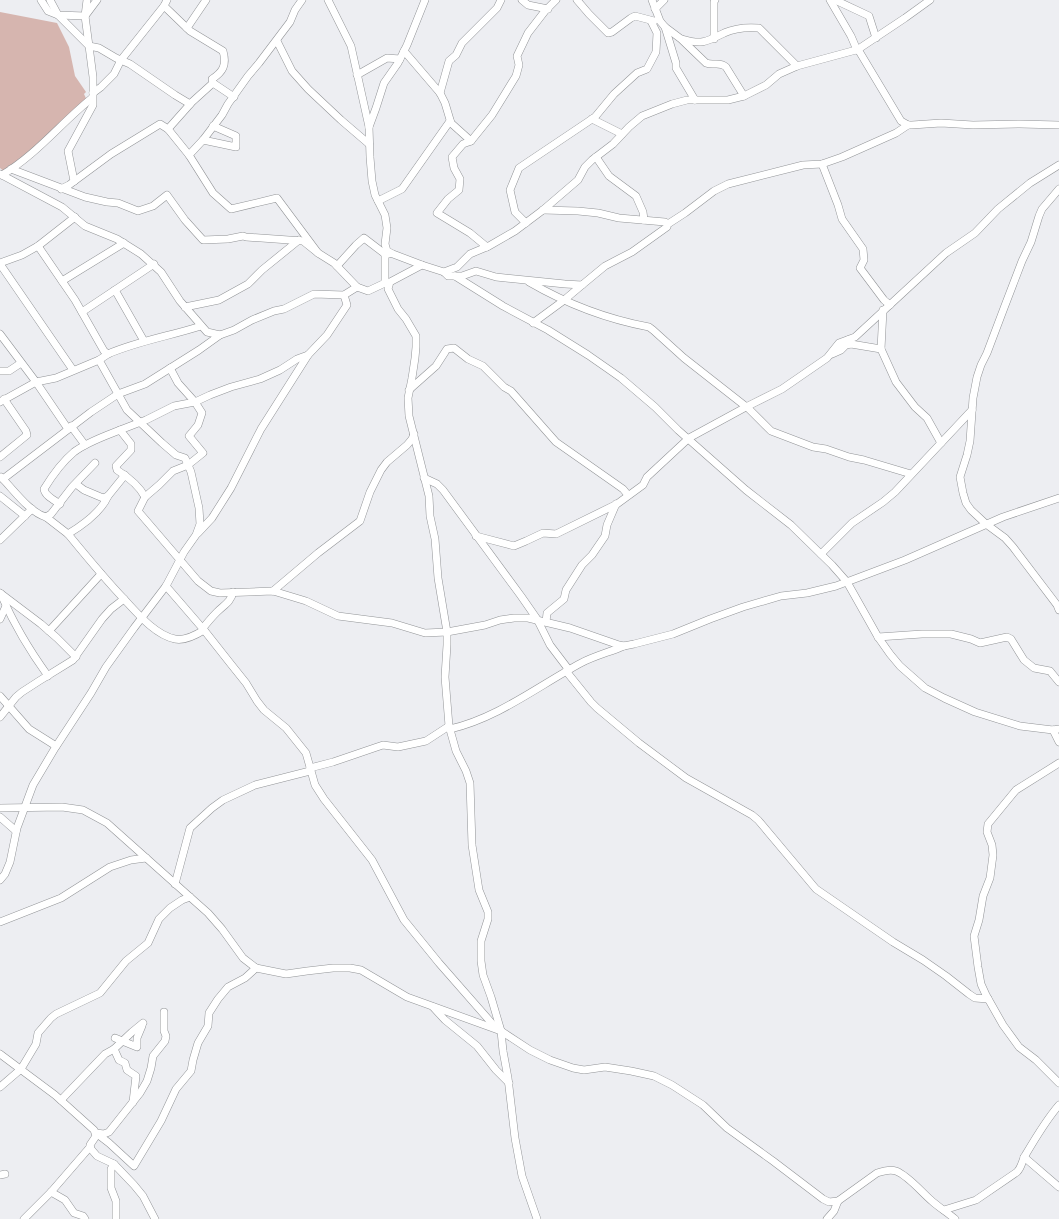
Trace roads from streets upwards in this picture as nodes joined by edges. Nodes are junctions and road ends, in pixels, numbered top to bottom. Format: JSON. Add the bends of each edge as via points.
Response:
{"nodes":[{"id":1,"x":41,"y":0,"type":"edge"},
{"id":2,"x":50,"y":0,"type":"edge"},
{"id":3,"x":87,"y":0,"type":"edge"},
{"id":4,"x":97,"y":0,"type":"edge"},
{"id":5,"x":206,"y":0,"type":"edge"},
{"id":6,"x":302,"y":0,"type":"edge"},
{"id":7,"x":328,"y":0,"type":"edge"},
{"id":8,"x":425,"y":0,"type":"edge"},
{"id":9,"x":501,"y":0,"type":"edge"},
{"id":10,"x":522,"y":0,"type":"edge"},
{"id":11,"x":556,"y":0,"type":"edge"},
{"id":12,"x":577,"y":0,"type":"edge"},
{"id":13,"x":652,"y":0,"type":"edge"},
{"id":14,"x":664,"y":0,"type":"edge"},
{"id":15,"x":715,"y":0,"type":"edge"},
{"id":16,"x":830,"y":0,"type":"edge"},
{"id":17,"x":835,"y":0,"type":"edge"},
{"id":18,"x":930,"y":0,"type":"edge"},
{"id":19,"x":166,"y":3,"type":"edge"},
{"id":20,"x":548,"y":9,"type":"junction"},
{"id":21,"x":655,"y":9,"type":"junction"},
{"id":22,"x":58,"y":15,"type":"junction"},
{"id":23,"x":85,"y":16,"type":"junction"},
{"id":24,"x":650,"y":21,"type":"junction"},
{"id":25,"x":662,"y":24,"type":"junction"},
{"id":26,"x":187,"y":28,"type":"junction"},
{"id":27,"x":876,"y":38,"type":"junction"},
{"id":28,"x":682,"y":39,"type":"junction"},
{"id":29,"x":714,"y":39,"type":"junction"},
{"id":30,"x":277,"y":40,"type":"junction"},
{"id":31,"x":89,"y":46,"type":"junction"},
{"id":32,"x":857,"y":50,"type":"junction"},
{"id":33,"x":404,"y":51,"type":"junction"},
{"id":34,"x":400,"y":59,"type":"junction"},
{"id":35,"x":121,"y":60,"type":"junction"},
{"id":36,"x":797,"y":66,"type":"junction"},
{"id":37,"x":357,"y":75,"type":"junction"},
{"id":38,"x":213,"y":83,"type":"junction"},
{"id":39,"x":440,"y":93,"type":"junction"},
{"id":40,"x":93,"y":95,"type":"junction"},
{"id":41,"x":744,"y":96,"type":"junction"},
{"id":42,"x":234,"y":97,"type":"junction"},
{"id":43,"x":694,"y":100,"type":"junction"},
{"id":44,"x":190,"y":104,"type":"junction"},
{"id":45,"x":592,"y":119,"type":"junction"},
{"id":46,"x":450,"y":121,"type":"junction"},
{"id":47,"x":908,"y":125,"type":"junction"},
{"id":48,"x":1059,"y":125,"type":"edge"},
{"id":49,"x":213,"y":126,"type":"junction"},
{"id":50,"x":369,"y":127,"type":"junction"},
{"id":51,"x":168,"y":129,"type":"junction"},
{"id":52,"x":622,"y":134,"type":"junction"},
{"id":53,"x":203,"y":140,"type":"junction"},
{"id":54,"x":471,"y":141,"type":"junction"},
{"id":55,"x":369,"y":144,"type":"junction"},
{"id":56,"x":189,"y":155,"type":"junction"},
{"id":57,"x":596,"y":157,"type":"junction"},
{"id":58,"x":822,"y":164,"type":"junction"},
{"id":59,"x":1059,"y":164,"type":"edge"},
{"id":60,"x":11,"y":169,"type":"junction"},
{"id":61,"x":1,"y":175,"type":"edge"},
{"id":62,"x":74,"y":181,"type":"junction"},
{"id":63,"x":1059,"y":188,"type":"edge"},
{"id":64,"x":61,"y":189,"type":"junction"},
{"id":65,"x":378,"y":201,"type":"junction"},
{"id":66,"x":544,"y":210,"type":"junction"},
{"id":67,"x":75,"y":217,"type":"junction"},
{"id":68,"x":644,"y":220,"type":"junction"},
{"id":69,"x":526,"y":223,"type":"junction"},
{"id":70,"x":668,"y":224,"type":"junction"},
{"id":71,"x":299,"y":240,"type":"junction"},
{"id":72,"x":124,"y":243,"type":"junction"},
{"id":73,"x":38,"y":246,"type":"junction"},
{"id":74,"x":487,"y":247,"type":"junction"},
{"id":75,"x":318,"y":253,"type":"junction"},
{"id":76,"x":389,"y":254,"type":"junction"},
{"id":77,"x":0,"y":263,"type":"edge"},
{"id":78,"x":154,"y":264,"type":"junction"},
{"id":79,"x":422,"y":265,"type":"junction"},
{"id":80,"x":337,"y":266,"type":"junction"},
{"id":81,"x":444,"y":272,"type":"junction"},
{"id":82,"x":455,"y":276,"type":"junction"},
{"id":83,"x":527,"y":280,"type":"junction"},
{"id":84,"x":62,"y":281,"type":"junction"},
{"id":85,"x":386,"y":284,"type":"junction"},
{"id":86,"x":582,"y":285,"type":"junction"},
{"id":87,"x":357,"y":287,"type":"junction"},
{"id":88,"x":114,"y":290,"type":"junction"},
{"id":89,"x":344,"y":295,"type":"junction"},
{"id":90,"x":884,"y":300,"type":"junction"},
{"id":91,"x":563,"y":301,"type":"junction"},
{"id":92,"x":890,"y":305,"type":"junction"},
{"id":93,"x":185,"y":307,"type":"junction"},
{"id":94,"x":82,"y":312,"type":"junction"},
{"id":95,"x":883,"y":312,"type":"junction"},
{"id":96,"x":533,"y":323,"type":"junction"},
{"id":97,"x":201,"y":326,"type":"junction"},
{"id":98,"x":0,"y":334,"type":"edge"},
{"id":99,"x":220,"y":335,"type":"junction"},
{"id":100,"x":144,"y":341,"type":"junction"},
{"id":101,"x":849,"y":342,"type":"junction"},
{"id":102,"x":8,"y":344,"type":"junction"},
{"id":103,"x":881,"y":349,"type":"junction"},
{"id":104,"x":0,"y":350,"type":"edge"},
{"id":105,"x":108,"y":354,"type":"junction"},
{"id":106,"x":308,"y":355,"type":"junction"},
{"id":107,"x":99,"y":360,"type":"junction"},
{"id":108,"x":21,"y":363,"type":"junction"},
{"id":109,"x":170,"y":368,"type":"junction"},
{"id":110,"x":73,"y":370,"type":"junction"},
{"id":111,"x":0,"y":371,"type":"edge"},
{"id":112,"x":36,"y":382,"type":"junction"},
{"id":113,"x":409,"y":390,"type":"junction"},
{"id":114,"x":118,"y":394,"type":"junction"},
{"id":115,"x":2,"y":400,"type":"edge"},
{"id":116,"x":195,"y":402,"type":"junction"},
{"id":117,"x":746,"y":407,"type":"junction"},
{"id":118,"x":972,"y":410,"type":"junction"},
{"id":119,"x":140,"y":422,"type":"junction"},
{"id":120,"x":70,"y":427,"type":"junction"},
{"id":121,"x":120,"y":430,"type":"junction"},
{"id":122,"x":414,"y":433,"type":"junction"},
{"id":123,"x":688,"y":438,"type":"junction"},
{"id":124,"x":941,"y":443,"type":"junction"},
{"id":125,"x":85,"y":445,"type":"junction"},
{"id":126,"x":0,"y":457,"type":"edge"},
{"id":127,"x":95,"y":463,"type":"dead end"},
{"id":128,"x":188,"y":465,"type":"junction"},
{"id":129,"x":912,"y":474,"type":"junction"},
{"id":130,"x":125,"y":475,"type":"junction"},
{"id":131,"x":2,"y":478,"type":"edge"},
{"id":132,"x":424,"y":478,"type":"junction"},
{"id":133,"x":76,"y":484,"type":"junction"},
{"id":134,"x":14,"y":491,"type":"junction"},
{"id":135,"x":628,"y":495,"type":"junction"},
{"id":136,"x":108,"y":496,"type":"junction"},
{"id":137,"x":145,"y":497,"type":"junction"},
{"id":138,"x":1059,"y":498,"type":"edge"},
{"id":139,"x":1,"y":499,"type":"edge"},
{"id":140,"x":60,"y":504,"type":"junction"},
{"id":141,"x":617,"y":504,"type":"junction"},
{"id":142,"x":32,"y":509,"type":"junction"},
{"id":143,"x":25,"y":516,"type":"junction"},
{"id":144,"x":46,"y":517,"type":"junction"},
{"id":145,"x":986,"y":524,"type":"junction"},
{"id":146,"x":68,"y":534,"type":"junction"},
{"id":147,"x":196,"y":535,"type":"junction"},
{"id":148,"x":476,"y":536,"type":"junction"},
{"id":149,"x":0,"y":540,"type":"edge"},
{"id":150,"x":821,"y":554,"type":"junction"},
{"id":151,"x":180,"y":560,"type":"junction"},
{"id":152,"x":101,"y":574,"type":"junction"},
{"id":153,"x":847,"y":582,"type":"junction"},
{"id":154,"x":166,"y":586,"type":"junction"},
{"id":155,"x":273,"y":591,"type":"junction"},
{"id":156,"x":233,"y":592,"type":"junction"},
{"id":157,"x":0,"y":593,"type":"edge"},
{"id":158,"x":124,"y":599,"type":"junction"},
{"id":159,"x":6,"y":606,"type":"junction"},
{"id":160,"x":1059,"y":610,"type":"edge"},
{"id":161,"x":141,"y":618,"type":"junction"},
{"id":162,"x":0,"y":619,"type":"edge"},
{"id":163,"x":537,"y":619,"type":"junction"},
{"id":164,"x":546,"y":622,"type":"junction"},
{"id":165,"x":203,"y":629,"type":"junction"},
{"id":166,"x":49,"y":631,"type":"junction"},
{"id":167,"x":447,"y":632,"type":"junction"},
{"id":168,"x":878,"y":637,"type":"junction"},
{"id":169,"x":624,"y":646,"type":"junction"},
{"id":170,"x":76,"y":657,"type":"junction"},
{"id":171,"x":568,"y":671,"type":"junction"},
{"id":172,"x":48,"y":676,"type":"junction"},
{"id":173,"x":1059,"y":682,"type":"edge"},
{"id":174,"x":0,"y":696,"type":"edge"},
{"id":175,"x":9,"y":706,"type":"junction"},
{"id":176,"x":0,"y":717,"type":"edge"},
{"id":177,"x":450,"y":728,"type":"junction"},
{"id":178,"x":1056,"y":729,"type":"edge"},
{"id":179,"x":1059,"y":742,"type":"edge"},
{"id":180,"x":56,"y":746,"type":"junction"},
{"id":181,"x":1059,"y":763,"type":"edge"},
{"id":182,"x":310,"y":769,"type":"junction"},
{"id":183,"x":0,"y":808,"type":"edge"},
{"id":184,"x":25,"y":808,"type":"junction"},
{"id":185,"x":0,"y":817,"type":"edge"},
{"id":186,"x":16,"y":831,"type":"junction"},
{"id":187,"x":146,"y":858,"type":"junction"},
{"id":188,"x":0,"y":880,"type":"edge"},
{"id":189,"x":178,"y":886,"type":"junction"},
{"id":190,"x":190,"y":896,"type":"junction"},
{"id":191,"x":176,"y":904,"type":"junction"},
{"id":192,"x":0,"y":922,"type":"edge"},
{"id":193,"x":256,"y":968,"type":"junction"},
{"id":194,"x":988,"y":999,"type":"junction"},
{"id":195,"x":433,"y":1006,"type":"junction"},
{"id":196,"x":164,"y":1012,"type":"dead end"},
{"id":197,"x":499,"y":1031,"type":"junction"},
{"id":198,"x":115,"y":1038,"type":"dead end"},
{"id":199,"x":114,"y":1048,"type":"junction"},
{"id":200,"x":0,"y":1054,"type":"edge"},
{"id":201,"x":21,"y":1069,"type":"junction"},
{"id":202,"x":509,"y":1083,"type":"junction"},
{"id":203,"x":1059,"y":1083,"type":"edge"},
{"id":204,"x":0,"y":1087,"type":"edge"},
{"id":205,"x":61,"y":1100,"type":"junction"},
{"id":206,"x":133,"y":1102,"type":"junction"},
{"id":207,"x":1059,"y":1105,"type":"edge"},
{"id":208,"x":96,"y":1133,"type":"junction"},
{"id":209,"x":90,"y":1147,"type":"junction"},
{"id":210,"x":1024,"y":1157,"type":"junction"},
{"id":211,"x":114,"y":1164,"type":"junction"},
{"id":212,"x":1059,"y":1187,"type":"edge"},
{"id":213,"x":51,"y":1192,"type":"junction"},
{"id":214,"x":838,"y":1201,"type":"junction"},
{"id":215,"x":944,"y":1210,"type":"junction"},
{"id":216,"x":24,"y":1219,"type":"edge"},
{"id":217,"x":85,"y":1219,"type":"edge"},
{"id":218,"x":116,"y":1219,"type":"edge"},
{"id":219,"x":155,"y":1219,"type":"edge"},
{"id":220,"x":537,"y":1219,"type":"edge"},
{"id":221,"x":827,"y":1219,"type":"edge"},
{"id":222,"x":955,"y":1219,"type":"edge"}],
"edges":[{"from":1,"to":22,"type":"street","via":[[48,11]]},
{"from":2,"to":22,"type":"street"},
{"from":3,"to":23,"type":"street"},
{"from":4,"to":23,"type":"street"},
{"from":5,"to":26,"type":"street"},
{"from":6,"to":30,"type":"street"},
{"from":7,"to":37,"type":"street","via":[[351,46]]},
{"from":8,"to":33,"type":"street"},
{"from":9,"to":39,"type":"street","via":[[449,61]]},
{"from":10,"to":20,"type":"street","via":[[528,5]]},
{"from":11,"to":20,"type":"street"},
{"from":12,"to":24,"type":"street","via":[[608,33],[636,16]]},
{"from":13,"to":21,"type":"street"},
{"from":14,"to":21,"type":"street"},
{"from":15,"to":29,"type":"street"},
{"from":16,"to":32,"type":"street"},
{"from":17,"to":27,"type":"street","via":[[867,15]]},
{"from":18,"to":27,"type":"street"},
{"from":19,"to":26,"type":"street"},
{"from":19,"to":35,"type":"street"},
{"from":20,"to":54,"type":"street","via":[[519,50],[516,76]]},
{"from":21,"to":25,"type":"street"},
{"from":22,"to":23,"type":"street"},
{"from":22,"to":31,"type":"street"},
{"from":23,"to":31,"type":"street"},
{"from":24,"to":25,"type":"street"},
{"from":24,"to":45,"type":"street","via":[[658,33],[656,52],[647,69],[637,73]]},
{"from":25,"to":28,"type":"street"},
{"from":25,"to":43,"type":"street","via":[[676,68]]},
{"from":26,"to":38,"type":"street","via":[[223,51],[225,67],[212,79]]},
{"from":27,"to":32,"type":"street"},
{"from":28,"to":29,"type":"street","via":[[697,42]]},
{"from":28,"to":41,"type":"street","via":[[710,65],[726,67]]},
{"from":29,"to":36,"type":"street","via":[[735,30],[759,28]]},
{"from":30,"to":42,"type":"street"},
{"from":30,"to":55,"type":"street","via":[[292,71]]},
{"from":31,"to":35,"type":"street","via":[[100,48]]},
{"from":31,"to":40,"type":"street"},
{"from":32,"to":36,"type":"street"},
{"from":32,"to":47,"type":"street","via":[[901,121]]},
{"from":33,"to":34,"type":"street"},
{"from":33,"to":39,"type":"street"},
{"from":34,"to":37,"type":"street","via":[[387,58]]},
{"from":34,"to":50,"type":"street","via":[[384,83]]},
{"from":35,"to":40,"type":"street","via":[[114,74]]},
{"from":35,"to":44,"type":"street"},
{"from":36,"to":41,"type":"street"},
{"from":37,"to":50,"type":"street"},
{"from":38,"to":42,"type":"street"},
{"from":38,"to":44,"type":"street"},
{"from":39,"to":46,"type":"street"},
{"from":40,"to":60,"type":"street","via":[[45,142]]},
{"from":40,"to":62,"type":"street","via":[[93,105],[68,151]]},
{"from":41,"to":43,"type":"street","via":[[728,100]]},
{"from":42,"to":49,"type":"street"},
{"from":43,"to":52,"type":"street","via":[[672,104],[642,116]]},
{"from":44,"to":51,"type":"street"},
{"from":45,"to":52,"type":"street"},
{"from":45,"to":69,"type":"street","via":[[519,168],[510,190],[515,212]]},
{"from":46,"to":54,"type":"street"},
{"from":46,"to":65,"type":"street","via":[[402,189]]},
{"from":47,"to":48,"type":"street"},
{"from":47,"to":58,"type":"street"},
{"from":49,"to":53,"type":"street"},
{"from":49,"to":53,"type":"street","via":[[236,136],[236,147]]},
{"from":50,"to":55,"type":"street"},
{"from":51,"to":56,"type":"street"},
{"from":51,"to":62,"type":"street","via":[[160,124]]},
{"from":52,"to":57,"type":"street"},
{"from":53,"to":56,"type":"street"},
{"from":54,"to":74,"type":"street","via":[[463,144],[452,157],[460,179],[459,190],[438,213]]},
{"from":55,"to":65,"type":"street","via":[[372,181]]},
{"from":56,"to":75,"type":"street","via":[[213,193],[231,209],[277,198]]},
{"from":57,"to":66,"type":"street","via":[[578,180]]},
{"from":57,"to":68,"type":"street","via":[[609,176],[636,196]]},
{"from":58,"to":70,"type":"street","via":[[803,165],[728,184]]},
{"from":58,"to":90,"type":"street","via":[[842,219],[864,249],[860,268]]},
{"from":59,"to":92,"type":"street","via":[[998,209],[975,233],[946,253]]},
{"from":60,"to":61,"type":"street"},
{"from":60,"to":64,"type":"street"},
{"from":61,"to":67,"type":"street"},
{"from":62,"to":64,"type":"street"},
{"from":63,"to":118,"type":"street","via":[[1039,216],[981,365]]},
{"from":64,"to":71,"type":"street","via":[[138,211],[153,206],[166,195],[203,240],[243,236]]},
{"from":65,"to":76,"type":"street","via":[[385,215],[385,244]]},
{"from":66,"to":68,"type":"street"},
{"from":66,"to":69,"type":"street"},
{"from":67,"to":72,"type":"street","via":[[85,226]]},
{"from":67,"to":73,"type":"street"},
{"from":68,"to":70,"type":"street"},
{"from":69,"to":74,"type":"street"},
{"from":70,"to":86,"type":"street"},
{"from":71,"to":75,"type":"street"},
{"from":71,"to":93,"type":"street","via":[[248,284],[219,300]]},
{"from":72,"to":78,"type":"street"},
{"from":72,"to":84,"type":"street"},
{"from":73,"to":77,"type":"street","via":[[22,256]]},
{"from":73,"to":84,"type":"street"},
{"from":74,"to":81,"type":"street"},
{"from":75,"to":80,"type":"street"},
{"from":76,"to":79,"type":"street"},
{"from":76,"to":80,"type":"street","via":[[364,238]]},
{"from":76,"to":85,"type":"street"},
{"from":77,"to":110,"type":"street"},
{"from":78,"to":88,"type":"street"},
{"from":78,"to":93,"type":"street"},
{"from":79,"to":81,"type":"street"},
{"from":79,"to":85,"type":"street"},
{"from":80,"to":87,"type":"street"},
{"from":81,"to":82,"type":"street"},
{"from":82,"to":83,"type":"street","via":[[476,271]]},
{"from":82,"to":96,"type":"street"},
{"from":83,"to":86,"type":"street"},
{"from":83,"to":91,"type":"street"},
{"from":84,"to":94,"type":"street"},
{"from":85,"to":87,"type":"street","via":[[368,291]]},
{"from":85,"to":113,"type":"street","via":[[416,336]]},
{"from":86,"to":91,"type":"street"},
{"from":87,"to":89,"type":"street"},
{"from":88,"to":94,"type":"street"},
{"from":88,"to":100,"type":"street"},
{"from":89,"to":99,"type":"street","via":[[314,294]]},
{"from":89,"to":106,"type":"street","via":[[347,305],[327,335]]},
{"from":90,"to":92,"type":"street"},
{"from":90,"to":95,"type":"street"},
{"from":91,"to":96,"type":"street"},
{"from":91,"to":117,"type":"street","via":[[615,320],[649,327]]},
{"from":92,"to":95,"type":"street"},
{"from":93,"to":97,"type":"street"},
{"from":94,"to":105,"type":"street"},
{"from":95,"to":101,"type":"street"},
{"from":95,"to":103,"type":"street"},
{"from":96,"to":123,"type":"street","via":[[615,374]]},
{"from":97,"to":99,"type":"street","via":[[207,332]]},
{"from":97,"to":100,"type":"street"},
{"from":98,"to":102,"type":"street"},
{"from":99,"to":109,"type":"street"},
{"from":100,"to":105,"type":"street"},
{"from":101,"to":103,"type":"street"},
{"from":101,"to":117,"type":"street","via":[[839,343],[827,358],[782,389]]},
{"from":102,"to":104,"type":"street"},
{"from":102,"to":108,"type":"street"},
{"from":103,"to":124,"type":"street","via":[[896,382],[915,408],[927,418]]},
{"from":105,"to":107,"type":"street"},
{"from":106,"to":116,"type":"street","via":[[260,379]]},
{"from":106,"to":147,"type":"street","via":[[261,429],[231,488],[212,518]]},
{"from":107,"to":110,"type":"street"},
{"from":107,"to":114,"type":"street"},
{"from":108,"to":111,"type":"street","via":[[9,371]]},
{"from":108,"to":112,"type":"street"},
{"from":109,"to":114,"type":"street","via":[[144,384]]},
{"from":109,"to":116,"type":"street"},
{"from":110,"to":112,"type":"street"},
{"from":112,"to":115,"type":"street"},
{"from":112,"to":120,"type":"street"},
{"from":113,"to":122,"type":"street","via":[[409,416]]},
{"from":113,"to":135,"type":"street","via":[[436,366],[447,349],[454,348],[483,366],[511,390],[556,442]]},
{"from":114,"to":119,"type":"street","via":[[127,410]]},
{"from":114,"to":120,"type":"street"},
{"from":115,"to":126,"type":"street","via":[[27,435]]},
{"from":116,"to":119,"type":"street","via":[[174,406]]},
{"from":116,"to":128,"type":"street","via":[[202,413],[189,436],[203,453]]},
{"from":117,"to":123,"type":"street"},
{"from":117,"to":129,"type":"street","via":[[775,433],[813,447]]},
{"from":118,"to":124,"type":"street"},
{"from":118,"to":145,"type":"street","via":[[968,455],[961,472],[961,484],[966,503]]},
{"from":119,"to":121,"type":"street"},
{"from":119,"to":128,"type":"street","via":[[176,455],[185,458]]},
{"from":120,"to":125,"type":"street"},
{"from":120,"to":131,"type":"street"},
{"from":121,"to":125,"type":"street"},
{"from":121,"to":130,"type":"street","via":[[131,444],[131,450],[116,466]]},
{"from":122,"to":132,"type":"street"},
{"from":122,"to":155,"type":"street","via":[[407,445],[381,470],[360,521]]},
{"from":123,"to":135,"type":"street","via":[[646,477],[643,485]]},
{"from":123,"to":150,"type":"street"},
{"from":124,"to":129,"type":"street"},
{"from":125,"to":140,"type":"street","via":[[64,461],[44,489]]},
{"from":127,"to":133,"type":"street"},
{"from":128,"to":137,"type":"street","via":[[173,471]]},
{"from":128,"to":147,"type":"street","via":[[199,508],[200,524]]},
{"from":129,"to":150,"type":"street","via":[[889,497],[852,523]]},
{"from":130,"to":136,"type":"street"},
{"from":130,"to":137,"type":"street"},
{"from":131,"to":134,"type":"street"},
{"from":132,"to":148,"type":"street","via":[[437,484]]},
{"from":132,"to":167,"type":"street"},
{"from":133,"to":136,"type":"street","via":[[94,495]]},
{"from":133,"to":140,"type":"street"},
{"from":134,"to":139,"type":"street"},
{"from":134,"to":142,"type":"street"},
{"from":135,"to":141,"type":"street"},
{"from":136,"to":146,"type":"street","via":[[91,518]]},
{"from":137,"to":151,"type":"street","via":[[138,511]]},
{"from":138,"to":145,"type":"street"},
{"from":139,"to":143,"type":"street"},
{"from":140,"to":144,"type":"street"},
{"from":141,"to":148,"type":"street","via":[[556,534],[543,533],[514,546]]},
{"from":141,"to":164,"type":"street","via":[[605,536],[582,565],[564,599],[547,613]]},
{"from":142,"to":143,"type":"street"},
{"from":142,"to":144,"type":"street"},
{"from":143,"to":149,"type":"street"},
{"from":144,"to":146,"type":"street"},
{"from":145,"to":153,"type":"street"},
{"from":145,"to":160,"type":"street","via":[[1013,547]]},
{"from":146,"to":152,"type":"street"},
{"from":147,"to":151,"type":"street"},
{"from":148,"to":163,"type":"street"},
{"from":150,"to":153,"type":"street"},
{"from":151,"to":154,"type":"street"},
{"from":151,"to":156,"type":"street","via":[[210,591]]},
{"from":152,"to":158,"type":"street"},
{"from":152,"to":166,"type":"street"},
{"from":153,"to":168,"type":"street"},
{"from":153,"to":169,"type":"street","via":[[762,601],[673,634]]},
{"from":154,"to":161,"type":"street"},
{"from":154,"to":165,"type":"street"},
{"from":155,"to":156,"type":"street"},
{"from":155,"to":167,"type":"street","via":[[306,600],[338,616],[392,623],[425,633]]},
{"from":156,"to":165,"type":"street","via":[[229,602]]},
{"from":157,"to":159,"type":"street"},
{"from":157,"to":166,"type":"street"},
{"from":158,"to":161,"type":"street"},
{"from":158,"to":170,"type":"street","via":[[102,619]]},
{"from":159,"to":162,"type":"street"},
{"from":159,"to":172,"type":"street"},
{"from":161,"to":165,"type":"street","via":[[169,638],[178,640],[197,635]]},
{"from":161,"to":180,"type":"street"},
{"from":163,"to":164,"type":"street"},
{"from":163,"to":167,"type":"street","via":[[514,618]]},
{"from":163,"to":171,"type":"street"},
{"from":164,"to":169,"type":"street"},
{"from":165,"to":182,"type":"street","via":[[264,710],[286,728],[306,753]]},
{"from":166,"to":170,"type":"street"},
{"from":167,"to":177,"type":"street","via":[[445,677]]},
{"from":168,"to":173,"type":"street","via":[[951,634],[980,644],[1008,637],[1024,660],[1034,668],[1050,672]]},
{"from":168,"to":178,"type":"street","via":[[900,666],[925,688],[944,698],[1020,726]]},
{"from":169,"to":171,"type":"street"},
{"from":170,"to":172,"type":"street"},
{"from":171,"to":177,"type":"street","via":[[478,721]]},
{"from":171,"to":194,"type":"street","via":[[597,708],[661,760],[758,820],[816,888],[969,994]]},
{"from":172,"to":175,"type":"street","via":[[22,692]]},
{"from":174,"to":175,"type":"street"},
{"from":175,"to":176,"type":"street"},
{"from":175,"to":180,"type":"street","via":[[29,729]]},
{"from":177,"to":182,"type":"street","via":[[426,741],[398,747],[377,746]]},
{"from":177,"to":197,"type":"street","via":[[470,783],[474,863],[479,890],[489,915],[481,941],[481,961]]},
{"from":178,"to":179,"type":"street"},
{"from":180,"to":184,"type":"street","via":[[33,785]]},
{"from":181,"to":194,"type":"street","via":[[1016,790],[987,826],[992,845],[990,878],[974,936],[978,967]]},
{"from":182,"to":189,"type":"street","via":[[255,785],[212,808],[190,828]]},
{"from":182,"to":197,"type":"street","via":[[315,785],[372,860],[410,928]]},
{"from":183,"to":184,"type":"street"},
{"from":184,"to":186,"type":"street"},
{"from":184,"to":187,"type":"street","via":[[62,806],[83,810],[107,823]]},
{"from":185,"to":186,"type":"street"},
{"from":186,"to":188,"type":"street","via":[[10,862]]},
{"from":187,"to":189,"type":"street"},
{"from":187,"to":192,"type":"street","via":[[110,867],[61,898]]},
{"from":189,"to":190,"type":"street"},
{"from":189,"to":191,"type":"street"},
{"from":190,"to":191,"type":"street"},
{"from":190,"to":193,"type":"street","via":[[222,929],[243,958]]},
{"from":191,"to":201,"type":"street","via":[[160,919],[148,943],[126,961],[100,993],[51,1018],[37,1035],[36,1044]]},
{"from":193,"to":195,"type":"street","via":[[286,974],[334,968],[361,970],[407,996]]},
{"from":193,"to":208,"type":"street","via":[[228,987],[209,1013],[208,1026],[198,1043],[191,1071],[176,1089],[134,1166]]},
{"from":194,"to":203,"type":"street","via":[[1018,1048],[1036,1060]]},
{"from":195,"to":197,"type":"street"},
{"from":195,"to":202,"type":"street","via":[[477,1046]]},
{"from":196,"to":206,"type":"street","via":[[165,1042],[153,1056],[147,1081]]},
{"from":197,"to":202,"type":"street"},
{"from":197,"to":214,"type":"street","via":[[550,1060],[573,1068],[605,1067],[631,1071],[654,1076],[672,1085],[704,1105],[727,1128],[823,1199]]},
{"from":198,"to":199,"type":"street","via":[[122,1041]]},
{"from":199,"to":205,"type":"street"},
{"from":199,"to":206,"type":"street","via":[[119,1060],[136,1076]]},
{"from":200,"to":201,"type":"street"},
{"from":201,"to":204,"type":"street"},
{"from":201,"to":205,"type":"street"},
{"from":202,"to":220,"type":"street","via":[[522,1176]]},
{"from":205,"to":208,"type":"street"},
{"from":206,"to":208,"type":"street","via":[[109,1132]]},
{"from":207,"to":210,"type":"street"},
{"from":208,"to":209,"type":"street"},
{"from":209,"to":211,"type":"street","via":[[97,1156]]},
{"from":209,"to":213,"type":"street"},
{"from":210,"to":212,"type":"street"},
{"from":210,"to":215,"type":"street","via":[[1020,1170],[976,1200]]},
{"from":211,"to":218,"type":"street","via":[[111,1188],[116,1201]]},
{"from":211,"to":219,"type":"street","via":[[143,1196]]},
{"from":213,"to":216,"type":"street"},
{"from":213,"to":217,"type":"street"},
{"from":214,"to":215,"type":"street","via":[[877,1173],[892,1170],[904,1176]]},
{"from":214,"to":221,"type":"street"},
{"from":215,"to":222,"type":"street"}]}
